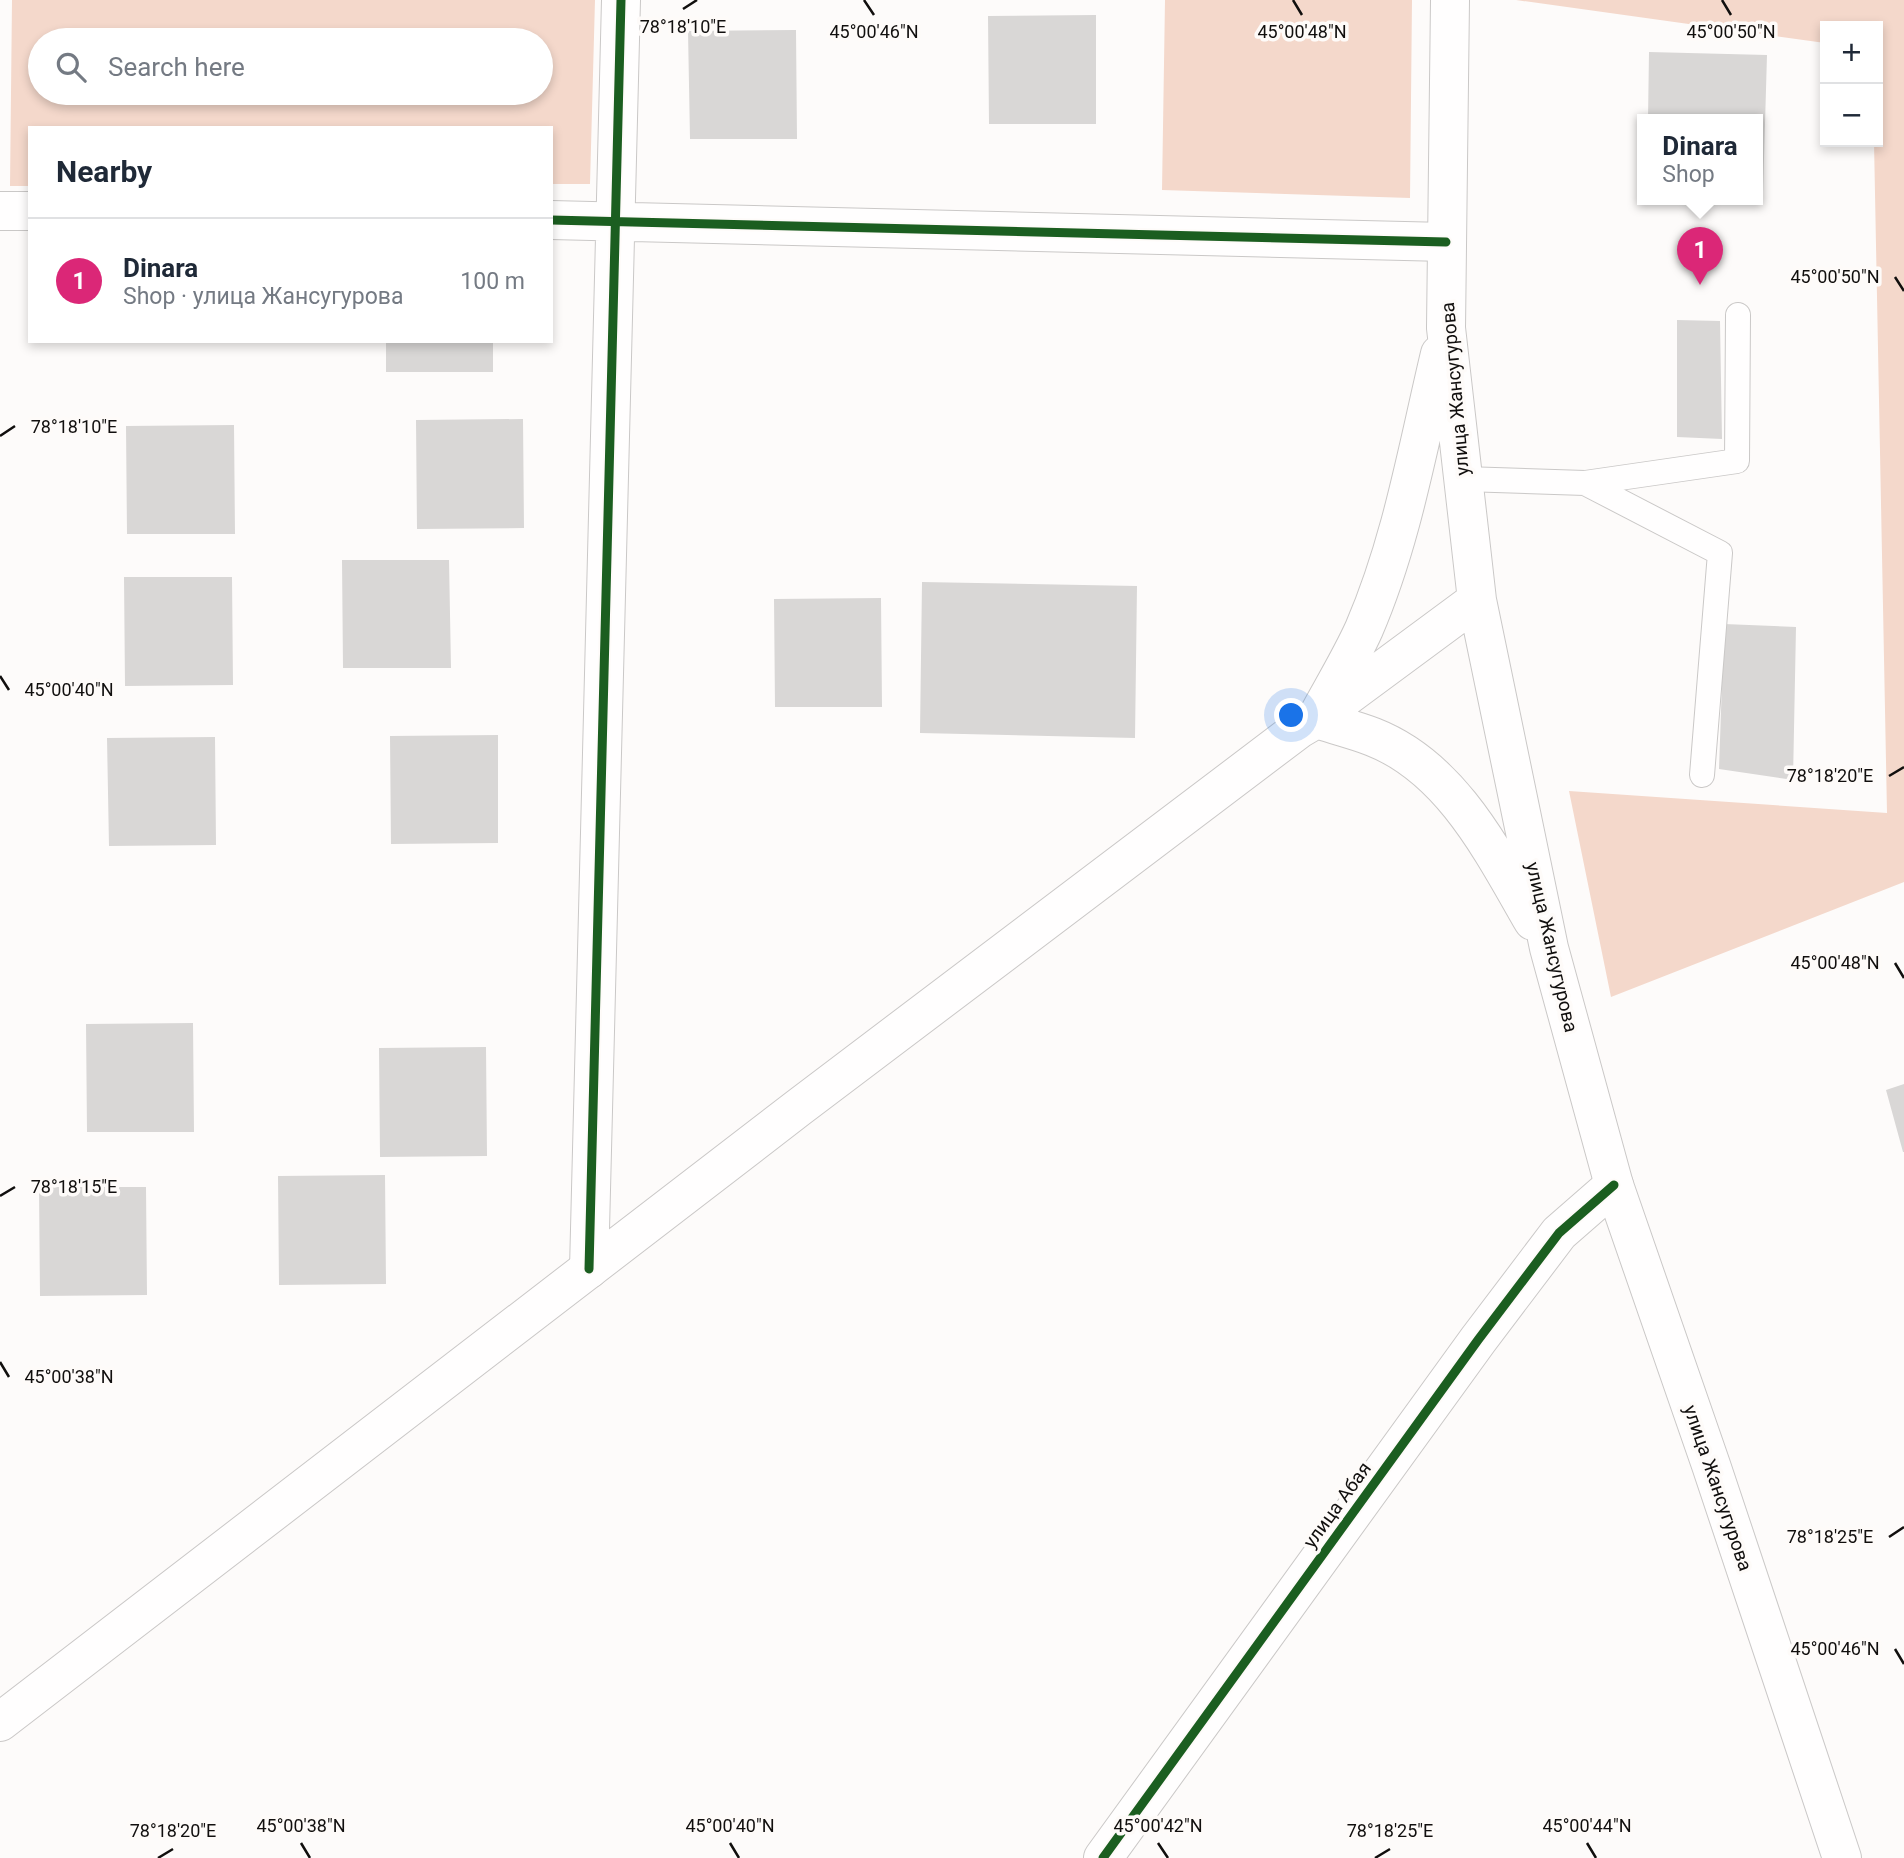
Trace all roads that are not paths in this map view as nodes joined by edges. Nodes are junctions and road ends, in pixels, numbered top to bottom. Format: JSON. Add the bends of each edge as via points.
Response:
{"nodes":[{"id":1,"x":621,"y":0,"type":"edge"},
{"id":2,"x":1450,"y":0,"type":"edge"},
{"id":3,"x":0,"y":211,"type":"edge"},
{"id":4,"x":28,"y":211,"type":"edge"},
{"id":5,"x":553,"y":220,"type":"edge"},
{"id":6,"x":615,"y":222,"type":"junction"},
{"id":7,"x":1446,"y":242,"type":"junction"},
{"id":8,"x":1738,"y":315,"type":"dead end"},
{"id":9,"x":1446,"y":328,"type":"junction"},
{"id":10,"x":1464,"y":480,"type":"junction"},
{"id":11,"x":1585,"y":483,"type":"junction"},
{"id":12,"x":1477,"y":600,"type":"junction"},
{"id":13,"x":1316,"y":719,"type":"junction"},
{"id":14,"x":1702,"y":775,"type":"dead end"},
{"id":15,"x":1549,"y":948,"type":"junction"},
{"id":16,"x":1614,"y":1185,"type":"junction"},
{"id":17,"x":589,"y":1269,"type":"junction"},
{"id":18,"x":0,"y":1722,"type":"edge"},
{"id":19,"x":1103,"y":1858,"type":"edge"},
{"id":20,"x":1842,"y":1858,"type":"edge"}],
"edges":[{"from":1,"to":6,"type":"main road"},
{"from":2,"to":7,"type":"main road","name":"улица Жансугурова"},
{"from":3,"to":4,"type":"main road"},
{"from":5,"to":6,"type":"main road"},
{"from":6,"to":7,"type":"main road"},
{"from":6,"to":17,"type":"main road"},
{"from":7,"to":9,"type":"main road","name":"улица Жансугурова"},
{"from":8,"to":11,"type":"lane","via":[[1737,461]]},
{"from":9,"to":10,"type":"main road","name":"улица Жансугурова"},
{"from":9,"to":13,"type":"main road","via":[[1405,509],[1387,566],[1364,629]]},
{"from":10,"to":11,"type":"lane"},
{"from":10,"to":12,"type":"main road","name":"улица Жансугурова"},
{"from":11,"to":14,"type":"lane","via":[[1720,553]]},
{"from":12,"to":13,"type":"main road"},
{"from":12,"to":15,"type":"main road","name":"улица Жансугурова"},
{"from":13,"to":15,"type":"main road","via":[[1375,738],[1423,766],[1458,803],[1491,849]]},
{"from":13,"to":17,"type":"main road"},
{"from":15,"to":16,"type":"main road","name":"улица Жансугурова"},
{"from":16,"to":19,"type":"main road","name":"улица Абая","via":[[1559,1233]]},
{"from":16,"to":20,"type":"main road","name":"улица Жансугурова"},
{"from":17,"to":18,"type":"main road"}]}
